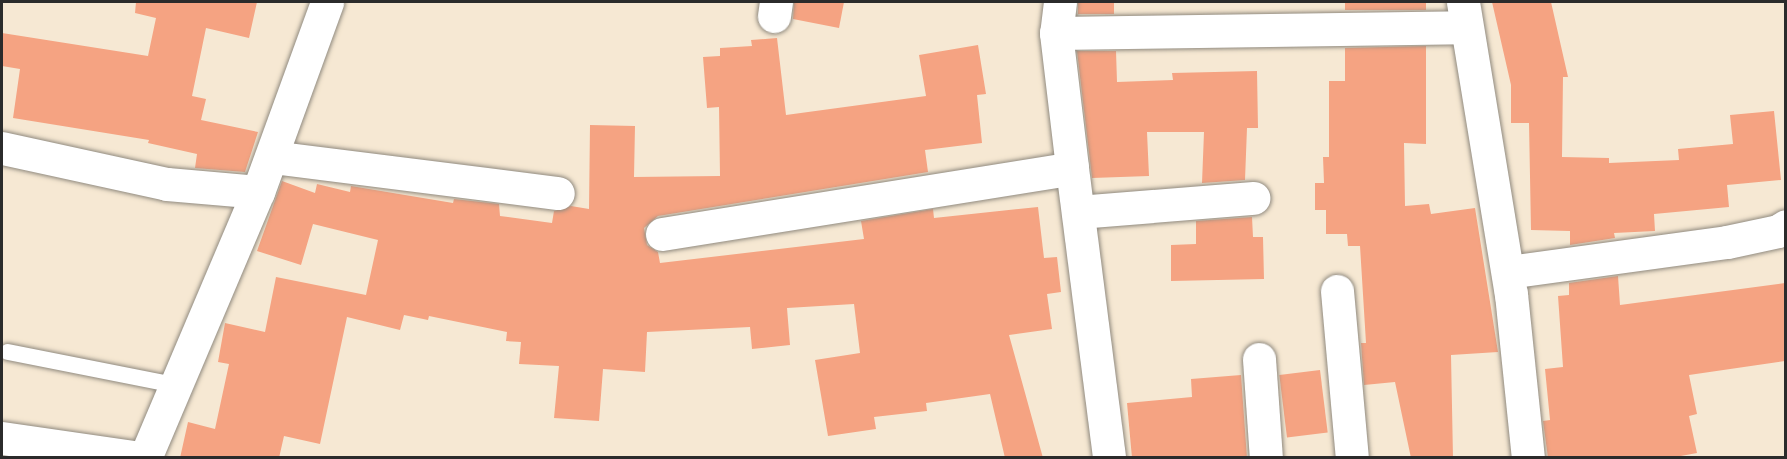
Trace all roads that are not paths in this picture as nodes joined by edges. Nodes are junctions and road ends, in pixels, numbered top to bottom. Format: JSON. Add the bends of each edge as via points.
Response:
{"nodes":[{"id":1,"x":327,"y":2,"type":"edge"},
{"id":2,"x":1464,"y":14,"type":"edge"},
{"id":3,"x":1058,"y":17,"type":"edge"},
{"id":4,"x":2,"y":148,"type":"edge"},
{"id":5,"x":272,"y":157,"type":"junction"},
{"id":6,"x":1072,"y":168,"type":"junction"},
{"id":7,"x":258,"y":192,"type":"junction"},
{"id":8,"x":558,"y":193,"type":"dead end"},
{"id":9,"x":1253,"y":198,"type":"dead end"},
{"id":10,"x":1078,"y":212,"type":"junction"},
{"id":11,"x":1785,"y":226,"type":"edge"},
{"id":12,"x":662,"y":234,"type":"dead end"},
{"id":13,"x":1508,"y":272,"type":"junction"},
{"id":14,"x":1337,"y":291,"type":"dead end"},
{"id":15,"x":8,"y":352,"type":"dead end"},
{"id":16,"x":1259,"y":358,"type":"dead end"},
{"id":17,"x":176,"y":385,"type":"junction"},
{"id":18,"x":2,"y":438,"type":"edge"},
{"id":19,"x":143,"y":458,"type":"edge"},
{"id":20,"x":1109,"y":458,"type":"edge"},
{"id":21,"x":1266,"y":458,"type":"edge"},
{"id":22,"x":1352,"y":458,"type":"edge"},
{"id":23,"x":1528,"y":458,"type":"edge"}],
"edges":[{"from":1,"to":5,"type":"street"},
{"from":2,"to":3,"type":"street"},
{"from":2,"to":13,"type":"street"},
{"from":3,"to":6,"type":"street"},
{"from":4,"to":7,"type":"street","via":[[167,184]]},
{"from":5,"to":7,"type":"street"},
{"from":5,"to":8,"type":"street"},
{"from":6,"to":10,"type":"street"},
{"from":6,"to":12,"type":"street"},
{"from":7,"to":17,"type":"street"},
{"from":9,"to":10,"type":"street"},
{"from":10,"to":20,"type":"street"},
{"from":11,"to":13,"type":"street","via":[[1727,242]]},
{"from":13,"to":23,"type":"street"},
{"from":14,"to":22,"type":"street"},
{"from":15,"to":17,"type":"lane"},
{"from":16,"to":21,"type":"street"},
{"from":17,"to":19,"type":"street"},
{"from":18,"to":19,"type":"street"}]}
